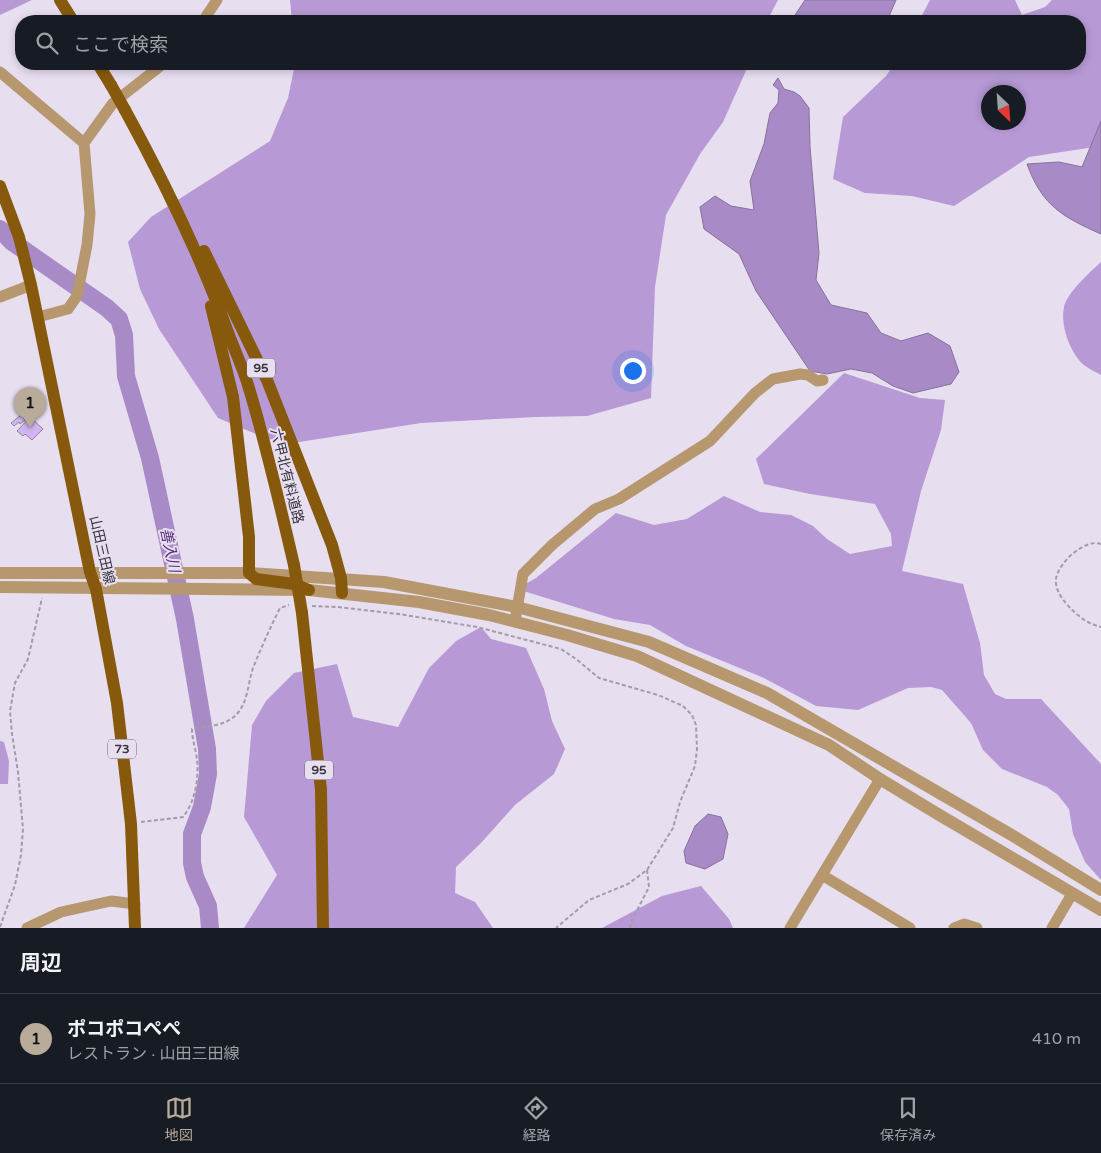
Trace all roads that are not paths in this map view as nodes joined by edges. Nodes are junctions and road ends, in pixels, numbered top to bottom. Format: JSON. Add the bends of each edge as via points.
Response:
{"nodes":[{"id":1,"x":60,"y":0,"type":"edge"},
{"id":2,"x":217,"y":0,"type":"edge"},
{"id":3,"x":69,"y":15,"type":"edge"},
{"id":4,"x":207,"y":15,"type":"edge"},
{"id":5,"x":102,"y":70,"type":"edge"},
{"id":6,"x":155,"y":70,"type":"edge"},
{"id":7,"x":0,"y":72,"type":"edge"},
{"id":8,"x":84,"y":143,"type":"junction"},
{"id":9,"x":150,"y":156,"type":"junction"},
{"id":10,"x":0,"y":186,"type":"edge"},
{"id":11,"x":199,"y":258,"type":"junction"},
{"id":12,"x":32,"y":285,"type":"junction"},
{"id":13,"x":0,"y":296,"type":"edge"},
{"id":14,"x":38,"y":317,"type":"junction"},
{"id":15,"x":823,"y":380,"type":"dead end"},
{"id":16,"x":0,"y":572,"type":"edge"},
{"id":17,"x":90,"y":572,"type":"junction"},
{"id":18,"x":249,"y":573,"type":"junction"},
{"id":19,"x":342,"y":578,"type":"junction"},
{"id":20,"x":0,"y":587,"type":"edge"},
{"id":21,"x":96,"y":589,"type":"junction"},
{"id":22,"x":309,"y":590,"type":"junction"},
{"id":23,"x":342,"y":593,"type":"junction"},
{"id":24,"x":517,"y":607,"type":"junction"},
{"id":25,"x":515,"y":621,"type":"junction"},
{"id":26,"x":880,"y":779,"type":"junction"},
{"id":27,"x":822,"y":875,"type":"junction"},
{"id":28,"x":1101,"y":890,"type":"edge"},
{"id":29,"x":1072,"y":894,"type":"junction"},
{"id":30,"x":135,"y":904,"type":"junction"},
{"id":31,"x":1101,"y":910,"type":"edge"},
{"id":32,"x":27,"y":928,"type":"edge"},
{"id":33,"x":135,"y":928,"type":"edge"},
{"id":34,"x":324,"y":928,"type":"edge"},
{"id":35,"x":790,"y":928,"type":"edge"},
{"id":36,"x":910,"y":928,"type":"edge"},
{"id":37,"x":954,"y":928,"type":"edge"},
{"id":38,"x":977,"y":928,"type":"edge"},
{"id":39,"x":1052,"y":928,"type":"edge"}],
"edges":[{"from":1,"to":3,"type":"main road"},
{"from":2,"to":4,"type":"street"},
{"from":5,"to":9,"type":"main road","name":"六甲北有料道路","number":"95","bridge":true},
{"from":6,"to":8,"type":"street","via":[[113,103]]},
{"from":7,"to":8,"type":"street"},
{"from":8,"to":14,"type":"street","via":[[90,214],[77,296],[68,308]]},
{"from":9,"to":11,"type":"main road","name":"六甲北有料道路","number":"95"},
{"from":9,"to":19,"type":"main road","number":"95","via":[[176,196],[267,380]]},
{"from":10,"to":12,"type":"main road","name":"山田三田線","number":"73"},
{"from":11,"to":18,"type":"main road","number":"95","via":[[233,397],[248,527]]},
{"from":11,"to":34,"type":"main road","name":"六甲北有料道路","number":"95","bridge":true,"via":[[247,383],[271,468],[303,608],[321,790]]},
{"from":12,"to":13,"type":"street"},
{"from":12,"to":14,"type":"main road","name":"山田三田線","number":"73"},
{"from":14,"to":17,"type":"main road","name":"山田三田線","number":"73"},
{"from":15,"to":24,"type":"street","via":[[800,374],[773,379],[755,393],[710,441],[618,499],[595,509],[552,544],[523,574]]},
{"from":16,"to":17,"type":"street"},
{"from":17,"to":18,"type":"street"},
{"from":17,"to":21,"type":"main road","name":"山田三田線","number":"73"},
{"from":18,"to":19,"type":"street"},
{"from":18,"to":22,"type":"main road","via":[[256,579],[294,584]]},
{"from":19,"to":23,"type":"main road","number":"95"},
{"from":19,"to":24,"type":"street","via":[[384,582]]},
{"from":20,"to":21,"type":"street"},
{"from":21,"to":22,"type":"street"},
{"from":21,"to":30,"type":"main road","name":"山田三田線","number":"73","via":[[117,703],[131,824]]},
{"from":22,"to":23,"type":"street"},
{"from":23,"to":25,"type":"street","via":[[419,602]]},
{"from":24,"to":25,"type":"street"},
{"from":24,"to":28,"type":"street","via":[[649,642],[766,693]]},
{"from":25,"to":26,"type":"street","via":[[637,656],[829,745]]},
{"from":26,"to":27,"type":"street"},
{"from":26,"to":29,"type":"street"},
{"from":27,"to":35,"type":"street"},
{"from":27,"to":36,"type":"street"},
{"from":29,"to":31,"type":"street"},
{"from":29,"to":39,"type":"street"},
{"from":30,"to":32,"type":"street","via":[[111,901],[60,912]]},
{"from":30,"to":33,"type":"main road","name":"山田三田線","number":"73"},
{"from":37,"to":38,"type":"street","via":[[964,924]]}]}
